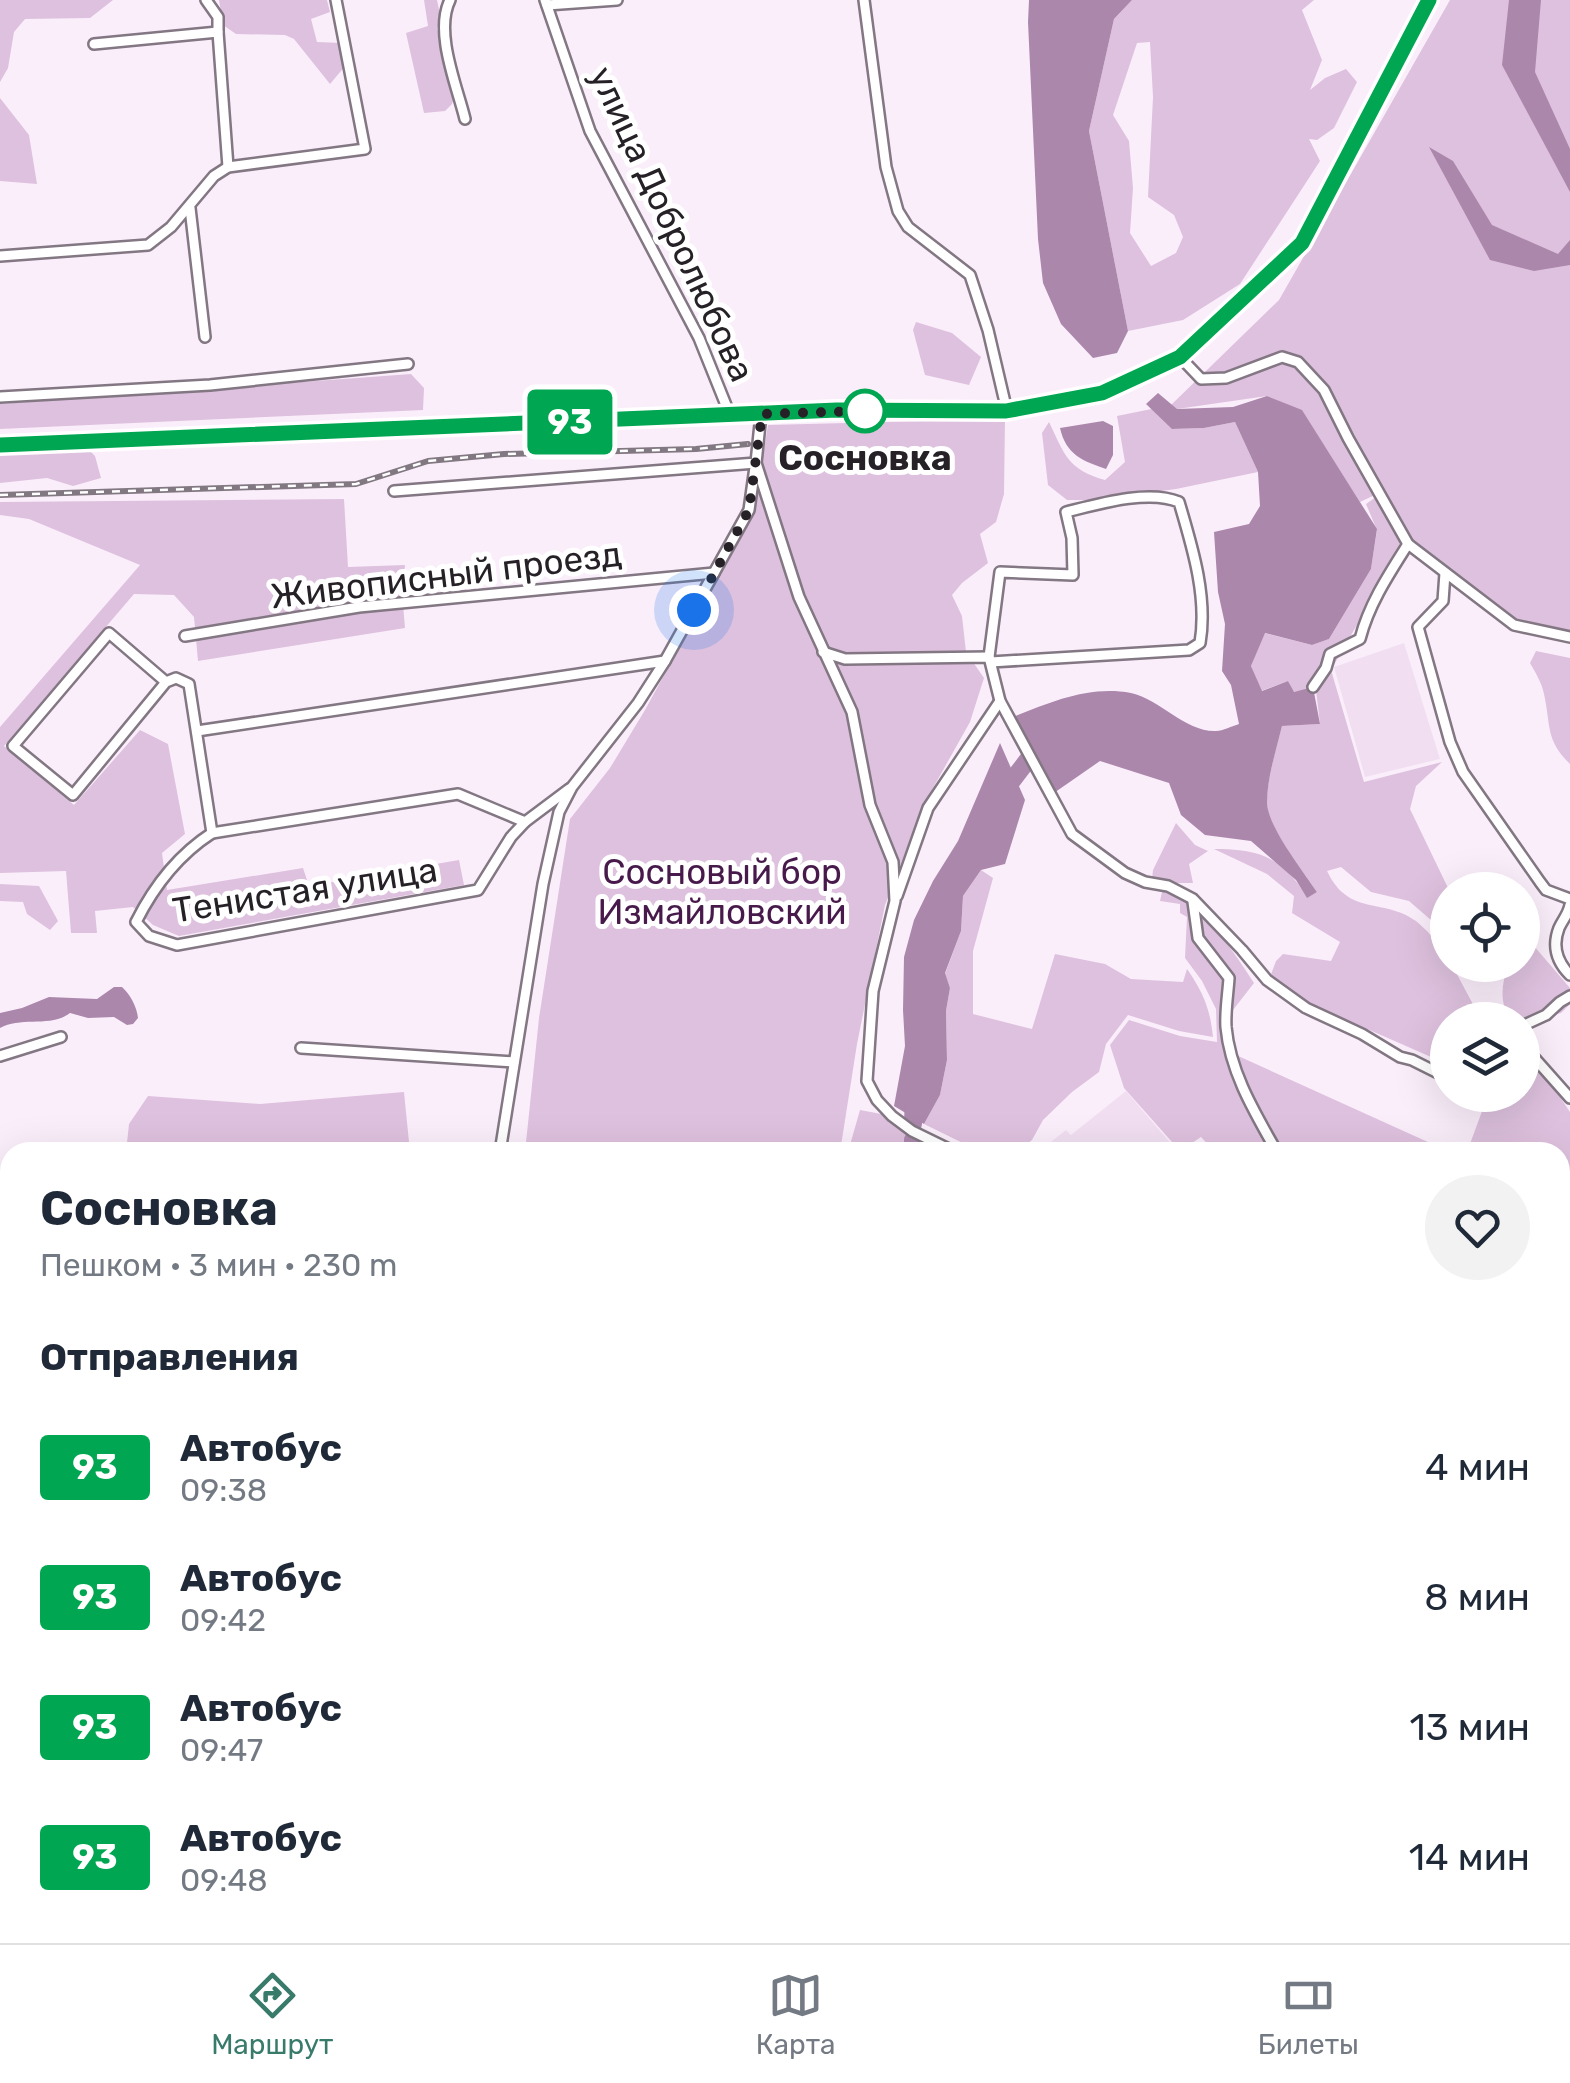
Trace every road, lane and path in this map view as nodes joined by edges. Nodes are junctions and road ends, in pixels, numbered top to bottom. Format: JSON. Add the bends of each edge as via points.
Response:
{"nodes":[{"id":1,"x":206,"y":0,"type":"edge"},
{"id":2,"x":336,"y":0,"type":"edge"},
{"id":3,"x":450,"y":0,"type":"edge"},
{"id":4,"x":617,"y":0,"type":"edge"},
{"id":5,"x":864,"y":0,"type":"edge"},
{"id":6,"x":1429,"y":0,"type":"edge"},
{"id":7,"x":546,"y":2,"type":"edge"},
{"id":8,"x":218,"y":32,"type":"junction"},
{"id":9,"x":94,"y":44,"type":"dead end"},
{"id":10,"x":465,"y":119,"type":"dead end"},
{"id":11,"x":228,"y":166,"type":"junction"},
{"id":12,"x":190,"y":208,"type":"junction"},
{"id":13,"x":0,"y":256,"type":"edge"},
{"id":14,"x":204,"y":338,"type":"dead end"},
{"id":15,"x":1180,"y":357,"type":"junction"},
{"id":16,"x":408,"y":364,"type":"dead end"},
{"id":17,"x":0,"y":397,"type":"edge"},
{"id":18,"x":1006,"y":411,"type":"junction"},
{"id":19,"x":762,"y":414,"type":"junction"},
{"id":20,"x":730,"y":415,"type":"junction"},
{"id":21,"x":0,"y":445,"type":"edge"},
{"id":22,"x":756,"y":463,"type":"junction"},
{"id":23,"x":394,"y":491,"type":"dead end"},
{"id":24,"x":1408,"y":544,"type":"junction"},
{"id":25,"x":714,"y":573,"type":"junction"},
{"id":26,"x":1445,"y":573,"type":"junction"},
{"id":27,"x":186,"y":636,"type":"dead end"},
{"id":28,"x":1570,"y":638,"type":"edge"},
{"id":29,"x":822,"y":652,"type":"junction"},
{"id":30,"x":990,"y":660,"type":"junction"},
{"id":31,"x":665,"y":661,"type":"junction"},
{"id":32,"x":166,"y":682,"type":"junction"},
{"id":33,"x":1312,"y":687,"type":"dead end"},
{"id":34,"x":1000,"y":701,"type":"junction"},
{"id":35,"x":197,"y":730,"type":"junction"},
{"id":36,"x":572,"y":787,"type":"junction"},
{"id":37,"x":525,"y":822,"type":"junction"},
{"id":38,"x":212,"y":833,"type":"junction"},
{"id":39,"x":1193,"y":899,"type":"junction"},
{"id":40,"x":895,"y":900,"type":"junction"},
{"id":41,"x":1570,"y":902,"type":"edge"},
{"id":42,"x":1570,"y":976,"type":"edge"},
{"id":43,"x":1570,"y":996,"type":"edge"},
{"id":44,"x":1540,"y":1018,"type":"edge"},
{"id":45,"x":61,"y":1037,"type":"dead end"},
{"id":46,"x":301,"y":1048,"type":"dead end"},
{"id":47,"x":0,"y":1056,"type":"edge"},
{"id":48,"x":514,"y":1062,"type":"junction"},
{"id":49,"x":1540,"y":1064,"type":"edge"},
{"id":50,"x":1430,"y":1069,"type":"edge"},
{"id":51,"x":1570,"y":1098,"type":"edge"},
{"id":52,"x":502,"y":1142,"type":"edge"},
{"id":53,"x":935,"y":1142,"type":"edge"},
{"id":54,"x":1271,"y":1142,"type":"edge"}],
"edges":[{"from":1,"to":8,"type":"street","via":[[218,17]]},
{"from":2,"to":11,"type":"street","via":[[365,149]]},
{"from":3,"to":10,"type":"street","via":[[444,34]]},
{"from":4,"to":7,"type":"street"},
{"from":5,"to":18,"type":"street","via":[[886,168],[898,211],[908,228],[970,275]]},
{"from":6,"to":15,"type":"main road","via":[[1302,243]]},
{"from":7,"to":20,"type":"street","name":"улица Добролюбова","via":[[590,131],[699,338]]},
{"from":8,"to":9,"type":"street"},
{"from":8,"to":11,"type":"street"},
{"from":11,"to":12,"type":"street"},
{"from":12,"to":13,"type":"street","via":[[148,245]]},
{"from":12,"to":14,"type":"street"},
{"from":15,"to":18,"type":"main road","via":[[1102,393]]},
{"from":15,"to":24,"type":"street","via":[[1201,379],[1226,378],[1282,357],[1298,362],[1324,390]]},
{"from":16,"to":17,"type":"street"},
{"from":18,"to":19,"type":"main road"},
{"from":19,"to":20,"type":"main road"},
{"from":19,"to":22,"type":"street"},
{"from":20,"to":21,"type":"main road"},
{"from":22,"to":23,"type":"street"},
{"from":22,"to":25,"type":"street","via":[[749,510]]},
{"from":22,"to":29,"type":"street"},
{"from":24,"to":26,"type":"street"},
{"from":24,"to":33,"type":"street","via":[[1360,639],[1330,654]]},
{"from":25,"to":27,"type":"street","name":"Живописный проезд","via":[[359,608]]},
{"from":25,"to":31,"type":"street"},
{"from":26,"to":28,"type":"street","via":[[1514,626]]},
{"from":26,"to":41,"type":"street","via":[[1444,601],[1418,628],[1450,742],[1463,772],[1540,882]]},
{"from":29,"to":30,"type":"street","via":[[844,659]]},
{"from":29,"to":40,"type":"street","via":[[852,712],[870,806],[893,862]]},
{"from":30,"to":30,"type":"street","via":[[1189,650],[1200,643],[1199,587],[1179,502],[1166,496],[1066,512],[1073,575],[1000,572]]},
{"from":30,"to":34,"type":"street"},
{"from":31,"to":35,"type":"street"},
{"from":31,"to":36,"type":"street"},
{"from":32,"to":32,"type":"street","via":[[108,633],[13,746],[73,795]]},
{"from":32,"to":35,"type":"street","via":[[189,684]]},
{"from":34,"to":39,"type":"street","via":[[1072,834],[1125,873]]},
{"from":34,"to":40,"type":"street","via":[[928,808]]},
{"from":35,"to":38,"type":"street"},
{"from":36,"to":37,"type":"street","name":"Тенистая улица"},
{"from":36,"to":48,"type":"street","via":[[559,812]]},
{"from":37,"to":38,"type":"street","name":"Тенистая улица","via":[[458,794]]},
{"from":37,"to":38,"type":"street","name":"Тенистая улица","via":[[478,890],[177,945],[149,936],[136,922],[146,902],[175,862]]},
{"from":39,"to":50,"type":"street","via":[[1284,994]]},
{"from":39,"to":54,"type":"street","via":[[1198,938],[1229,978],[1232,1061]]},
{"from":40,"to":53,"type":"street","via":[[874,990],[867,1081],[892,1116]]},
{"from":41,"to":42,"type":"street","via":[[1555,944]]},
{"from":43,"to":44,"type":"street"},
{"from":45,"to":47,"type":"street"},
{"from":46,"to":48,"type":"street"},
{"from":48,"to":52,"type":"street"},
{"from":49,"to":51,"type":"street"}]}
